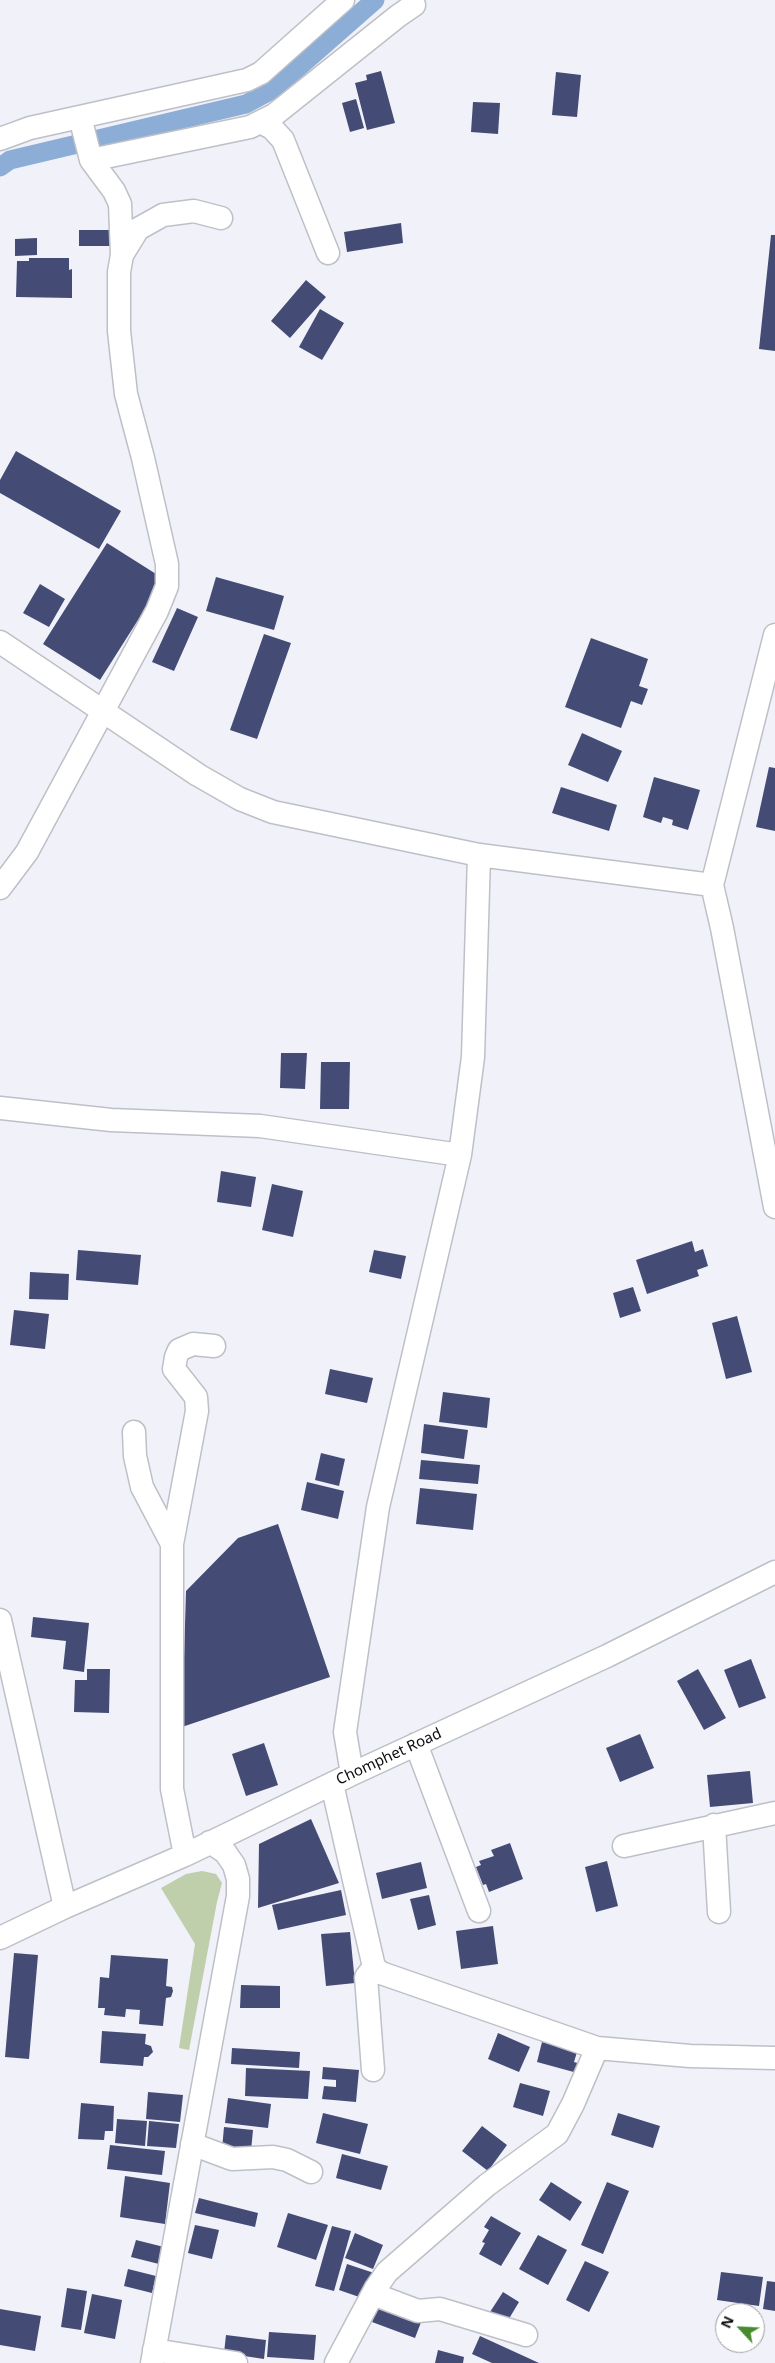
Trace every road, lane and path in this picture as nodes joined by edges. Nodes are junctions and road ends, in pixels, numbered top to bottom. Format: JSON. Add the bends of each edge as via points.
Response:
{"nodes":[{"id":1,"x":343,"y":0,"type":"edge"},
{"id":2,"x":414,"y":5,"type":"dead end"},
{"id":3,"x":80,"y":117,"type":"junction"},
{"id":4,"x":260,"y":122,"type":"junction"},
{"id":5,"x":0,"y":139,"type":"edge"},
{"id":6,"x":91,"y":160,"type":"junction"},
{"id":7,"x":221,"y":218,"type":"dead end"},
{"id":8,"x":328,"y":252,"type":"dead end"},
{"id":9,"x":122,"y":255,"type":"junction"},
{"id":10,"x":775,"y":635,"type":"edge"},
{"id":11,"x":0,"y":642,"type":"edge"},
{"id":12,"x":105,"y":711,"type":"junction"},
{"id":13,"x":479,"y":855,"type":"junction"},
{"id":14,"x":712,"y":885,"type":"junction"},
{"id":15,"x":0,"y":888,"type":"edge"},
{"id":16,"x":0,"y":1108,"type":"edge"},
{"id":17,"x":460,"y":1155,"type":"junction"},
{"id":18,"x":775,"y":1208,"type":"edge"},
{"id":19,"x":214,"y":1346,"type":"dead end"},
{"id":20,"x":134,"y":1432,"type":"dead end"},
{"id":21,"x":172,"y":1544,"type":"junction"},
{"id":22,"x":775,"y":1572,"type":"edge"},
{"id":23,"x":0,"y":1620,"type":"edge"},
{"id":24,"x":416,"y":1744,"type":"junction"},
{"id":25,"x":352,"y":1774,"type":"junction"},
{"id":26,"x":332,"y":1784,"type":"junction"},
{"id":27,"x":775,"y":1813,"type":"edge"},
{"id":28,"x":714,"y":1826,"type":"junction"},
{"id":29,"x":210,"y":1842,"type":"junction"},
{"id":30,"x":624,"y":1846,"type":"dead end"},
{"id":31,"x":185,"y":1854,"type":"junction"},
{"id":32,"x":65,"y":1907,"type":"junction"},
{"id":33,"x":479,"y":1911,"type":"dead end"},
{"id":34,"x":719,"y":1912,"type":"dead end"},
{"id":35,"x":0,"y":1938,"type":"edge"},
{"id":36,"x":374,"y":1967,"type":"junction"},
{"id":37,"x":597,"y":2048,"type":"junction"},
{"id":38,"x":775,"y":2058,"type":"edge"},
{"id":39,"x":372,"y":2070,"type":"dead end"},
{"id":40,"x":192,"y":2144,"type":"junction"},
{"id":41,"x":311,"y":2172,"type":"dead end"},
{"id":42,"x":373,"y":2294,"type":"junction"},
{"id":43,"x":526,"y":2335,"type":"dead end"},
{"id":44,"x":153,"y":2357,"type":"edge"},
{"id":45,"x":236,"y":2363,"type":"edge"},
{"id":46,"x":338,"y":2363,"type":"edge"}],
"edges":[{"from":1,"to":3,"type":"street","via":[[261,73],[247,80]]},
{"from":2,"to":4,"type":"street","via":[[274,116]]},
{"from":3,"to":5,"type":"street","via":[[30,128]]},
{"from":3,"to":6,"type":"street"},
{"from":4,"to":6,"type":"street","via":[[250,127]]},
{"from":4,"to":8,"type":"street","via":[[272,128],[283,140]]},
{"from":6,"to":9,"type":"street","via":[[120,204]]},
{"from":7,"to":9,"type":"street","via":[[194,211],[163,215],[138,229]]},
{"from":9,"to":12,"type":"street","via":[[119,332],[126,394],[167,564],[167,586]]},
{"from":10,"to":14,"type":"street"},
{"from":11,"to":12,"type":"street"},
{"from":12,"to":13,"type":"street","via":[[198,775],[240,799],[273,812]]},
{"from":12,"to":15,"type":"street","via":[[27,852]]},
{"from":13,"to":14,"type":"street"},
{"from":13,"to":17,"type":"street","via":[[473,1056]]},
{"from":14,"to":18,"type":"street"},
{"from":16,"to":17,"type":"street","via":[[110,1120],[260,1126]]},
{"from":17,"to":25,"type":"street","via":[[378,1507],[345,1732]]},
{"from":19,"to":21,"type":"street","via":[[193,1344],[179,1350],[176,1357],[174,1369],[196,1397],[197,1411]]},
{"from":20,"to":21,"type":"street","via":[[134,1456],[142,1487]]},
{"from":21,"to":31,"type":"street","via":[[172,1788]]},
{"from":22,"to":24,"type":"street","name":"Chomphet Road","via":[[598,1660]]},
{"from":23,"to":32,"type":"street"},
{"from":24,"to":25,"type":"street","name":"Chomphet Road"},
{"from":24,"to":33,"type":"street"},
{"from":25,"to":26,"type":"street","name":"Chomphet Road"},
{"from":26,"to":29,"type":"street","name":"Chomphet Road"},
{"from":26,"to":36,"type":"street"},
{"from":27,"to":28,"type":"street"},
{"from":28,"to":30,"type":"street"},
{"from":28,"to":34,"type":"street"},
{"from":29,"to":31,"type":"street","name":"Chomphet Road"},
{"from":29,"to":40,"type":"street","via":[[234,1865],[238,1896]]},
{"from":31,"to":32,"type":"street","name":"Chomphet Road"},
{"from":32,"to":35,"type":"street","name":"Chomphet Road"},
{"from":36,"to":37,"type":"street","via":[[380,1973]]},
{"from":36,"to":39,"type":"street","via":[[366,1977]]},
{"from":37,"to":38,"type":"street","via":[[690,2056]]},
{"from":37,"to":42,"type":"street","via":[[556,2134],[486,2184],[387,2272]]},
{"from":40,"to":41,"type":"street","via":[[232,2159],[273,2156]]},
{"from":40,"to":44,"type":"street"},
{"from":42,"to":43,"type":"street","via":[[418,2311],[440,2309]]},
{"from":42,"to":46,"type":"street"},
{"from":44,"to":45,"type":"street"}]}
